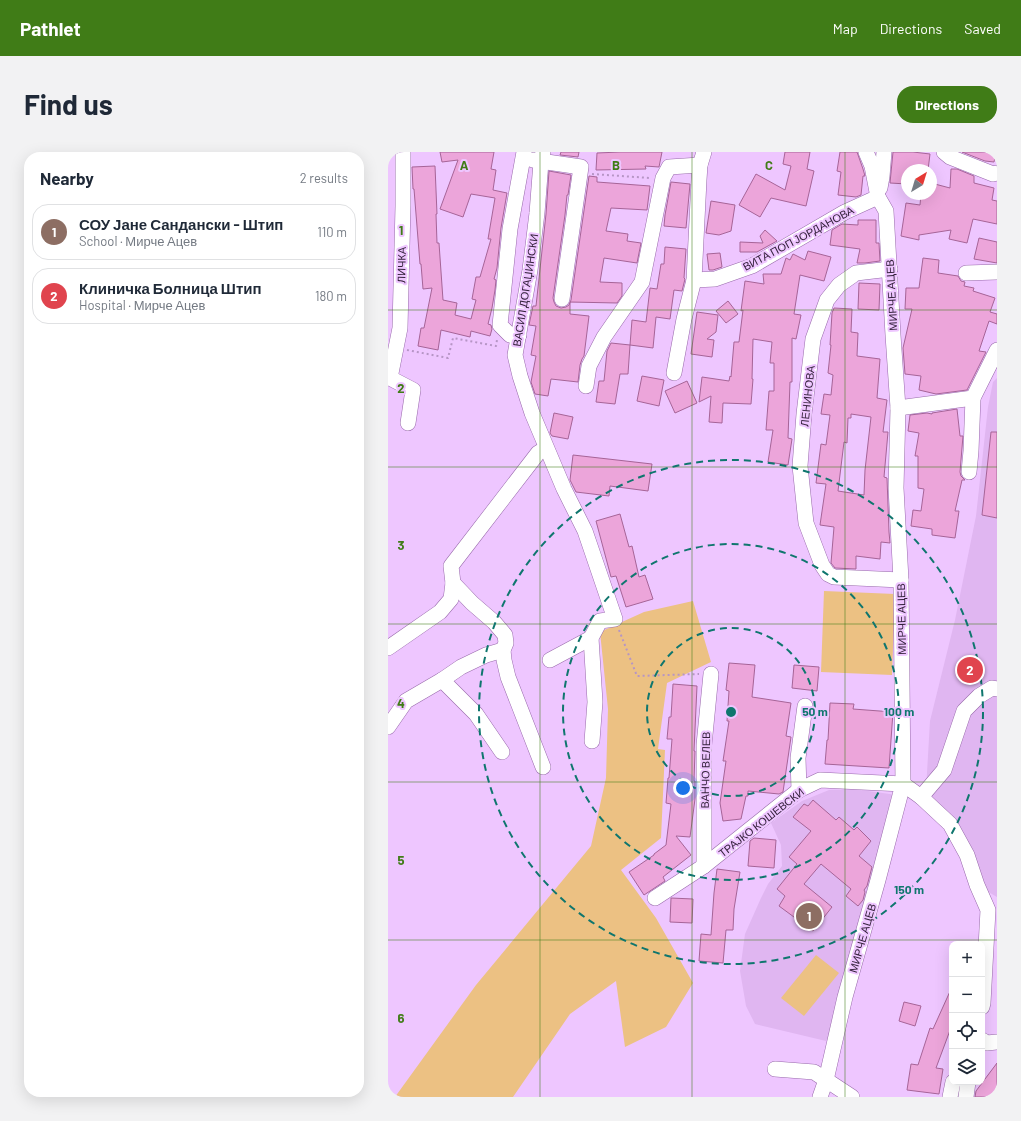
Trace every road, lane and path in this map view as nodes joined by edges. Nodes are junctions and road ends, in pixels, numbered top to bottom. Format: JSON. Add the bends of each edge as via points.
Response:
{"nodes":[{"id":1,"x":403,"y":152,"type":"edge"},
{"id":2,"x":866,"y":152,"type":"edge"},
{"id":3,"x":884,"y":152,"type":"edge"},
{"id":4,"x":944,"y":152,"type":"edge"},
{"id":5,"x":524,"y":155,"type":"edge"},
{"id":6,"x":542,"y":157,"type":"edge"},
{"id":7,"x":702,"y":159,"type":"edge"},
{"id":8,"x":581,"y":173,"type":"junction"},
{"id":9,"x":997,"y":173,"type":"edge"},
{"id":10,"x":663,"y":178,"type":"junction"},
{"id":11,"x":878,"y":197,"type":"junction"},
{"id":12,"x":890,"y":269,"type":"junction"},
{"id":13,"x":997,"y":272,"type":"edge"},
{"id":14,"x":966,"y":273,"type":"dead end"},
{"id":15,"x":694,"y":280,"type":"junction"},
{"id":16,"x":562,"y":300,"type":"dead end"},
{"id":17,"x":500,"y":325,"type":"junction"},
{"id":18,"x":519,"y":335,"type":"junction"},
{"id":19,"x":396,"y":348,"type":"junction"},
{"id":20,"x":997,"y":350,"type":"edge"},
{"id":21,"x":674,"y":373,"type":"dead end"},
{"id":22,"x":389,"y":378,"type":"edge"},
{"id":23,"x":586,"y":386,"type":"dead end"},
{"id":24,"x":973,"y":398,"type":"junction"},
{"id":25,"x":898,"y":408,"type":"junction"},
{"id":26,"x":408,"y":423,"type":"dead end"},
{"id":27,"x":546,"y":448,"type":"junction"},
{"id":28,"x":969,"y":472,"type":"dead end"},
{"id":29,"x":901,"y":580,"type":"junction"},
{"id":30,"x":453,"y":583,"type":"junction"},
{"id":31,"x":615,"y":619,"type":"junction"},
{"id":32,"x":591,"y":638,"type":"junction"},
{"id":33,"x":388,"y":648,"type":"edge"},
{"id":34,"x":503,"y":650,"type":"junction"},
{"id":35,"x":550,"y":660,"type":"dead end"},
{"id":36,"x":710,"y":674,"type":"joint"},
{"id":37,"x":442,"y":680,"type":"junction"},
{"id":38,"x":997,"y":689,"type":"edge"},
{"id":39,"x":406,"y":701,"type":"junction"},
{"id":40,"x":805,"y":706,"type":"dead end"},
{"id":41,"x":388,"y":708,"type":"edge"},
{"id":42,"x":388,"y":727,"type":"edge"},
{"id":43,"x":592,"y":741,"type":"dead end"},
{"id":44,"x":502,"y":752,"type":"dead end"},
{"id":45,"x":543,"y":767,"type":"dead end"},
{"id":46,"x":903,"y":784,"type":"junction"},
{"id":47,"x":799,"y":790,"type":"junction"},
{"id":48,"x":921,"y":797,"type":"junction"},
{"id":49,"x":704,"y":866,"type":"junction"},
{"id":50,"x":655,"y":898,"type":"dead end"},
{"id":51,"x":985,"y":977,"type":"edge"},
{"id":52,"x":775,"y":1069,"type":"dead end"},
{"id":53,"x":826,"y":1080,"type":"junction"},
{"id":54,"x":952,"y":1085,"type":"edge"},
{"id":55,"x":968,"y":1085,"type":"edge"},
{"id":56,"x":820,"y":1097,"type":"edge"},
{"id":57,"x":852,"y":1097,"type":"edge"},
{"id":58,"x":950,"y":1097,"type":"edge"},
{"id":59,"x":966,"y":1097,"type":"edge"}],
"edges":[{"from":1,"to":19,"type":"street","name":"ЛИЧКА","via":[[400,328]]},
{"from":2,"to":11,"type":"street","via":[[872,166]]},
{"from":3,"to":11,"type":"street"},
{"from":4,"to":9,"type":"street","via":[[950,157],[993,174]]},
{"from":5,"to":6,"type":"street"},
{"from":5,"to":17,"type":"street","via":[[510,229]]},
{"from":6,"to":8,"type":"street","via":[[582,167]]},
{"from":6,"to":18,"type":"street","name":"ВАСИЛ ДОГАЏИНСКИ","via":[[530,270]]},
{"from":7,"to":10,"type":"street","via":[[669,167]]},
{"from":7,"to":15,"type":"street"},
{"from":8,"to":10,"type":"path"},
{"from":8,"to":16,"type":"street"},
{"from":10,"to":23,"type":"street","via":[[642,282],[604,337],[589,366]]},
{"from":11,"to":12,"type":"street","name":"МИРЧЕ АЦЕВ","via":[[886,211]]},
{"from":11,"to":15,"type":"street","name":"ВИТА ПОП ЈОРДАНОВА","via":[[845,212],[752,266],[715,279]]},
{"from":12,"to":25,"type":"street","name":"МИРЧЕ АЦЕВ"},
{"from":12,"to":29,"type":"street","name":"ЛЕНИНОВА","via":[[856,273],[839,285],[827,300],[813,339],[800,466],[806,523],[828,574],[834,577]]},
{"from":13,"to":14,"type":"street"},
{"from":15,"to":21,"type":"street"},
{"from":17,"to":18,"type":"street","via":[[510,335]]},
{"from":17,"to":19,"type":"path","via":[[496,346],[453,338],[448,358]]},
{"from":18,"to":27,"type":"street","name":"ВАСИЛ ДОГАЏИНСКИ","via":[[515,355],[520,376]]},
{"from":19,"to":22,"type":"street","name":"ЛИЧКА"},
{"from":20,"to":24,"type":"street"},
{"from":22,"to":26,"type":"street","via":[[413,390]]},
{"from":24,"to":25,"type":"street"},
{"from":24,"to":28,"type":"street"},
{"from":25,"to":29,"type":"street","name":"МИРЧЕ АЦЕВ","via":[[896,488]]},
{"from":27,"to":30,"type":"street","via":[[538,453],[451,566]]},
{"from":27,"to":31,"type":"street","name":"ВАСИЛ ДОГАЏИНСКИ","via":[[585,531]]},
{"from":29,"to":46,"type":"street","name":"МИРЧЕ АЦЕВ"},
{"from":30,"to":33,"type":"street","via":[[451,599],[440,612]]},
{"from":30,"to":34,"type":"street","via":[[505,635],[506,643]]},
{"from":31,"to":32,"type":"street","via":[[600,621]]},
{"from":31,"to":36,"type":"path","via":[[637,676]]},
{"from":32,"to":35,"type":"street"},
{"from":32,"to":43,"type":"street","via":[[595,702]]},
{"from":34,"to":37,"type":"street","via":[[461,667]]},
{"from":34,"to":45,"type":"street","via":[[508,677]]},
{"from":36,"to":49,"type":"street","name":"ВАНЧО ВЕЛЕВ","via":[[704,745]]},
{"from":37,"to":39,"type":"street"},
{"from":37,"to":44,"type":"street","via":[[476,714]]},
{"from":38,"to":48,"type":"street","via":[[992,688],[978,696],[964,711],[944,770]]},
{"from":39,"to":41,"type":"street"},
{"from":39,"to":42,"type":"street"},
{"from":40,"to":47,"type":"street","via":[[798,758]]},
{"from":46,"to":47,"type":"street","name":"ТРАЈКО КОШЕВСКИ","via":[[820,780]]},
{"from":46,"to":48,"type":"street"},
{"from":46,"to":53,"type":"street","name":"МИРЧЕ АЦЕВ","via":[[845,997]]},
{"from":47,"to":49,"type":"street","name":"ТРАЈКО КОШЕВСКИ"},
{"from":48,"to":51,"type":"street","via":[[950,824],[967,855],[988,910]]},
{"from":49,"to":50,"type":"street","name":"ТРАЈКО КОШЕВСКИ"},
{"from":52,"to":53,"type":"street","via":[[814,1072]]},
{"from":53,"to":56,"type":"street","name":"МИРЧЕ АЦЕВ"},
{"from":53,"to":57,"type":"street"},
{"from":54,"to":58,"type":"street"},
{"from":55,"to":59,"type":"street"}]}
